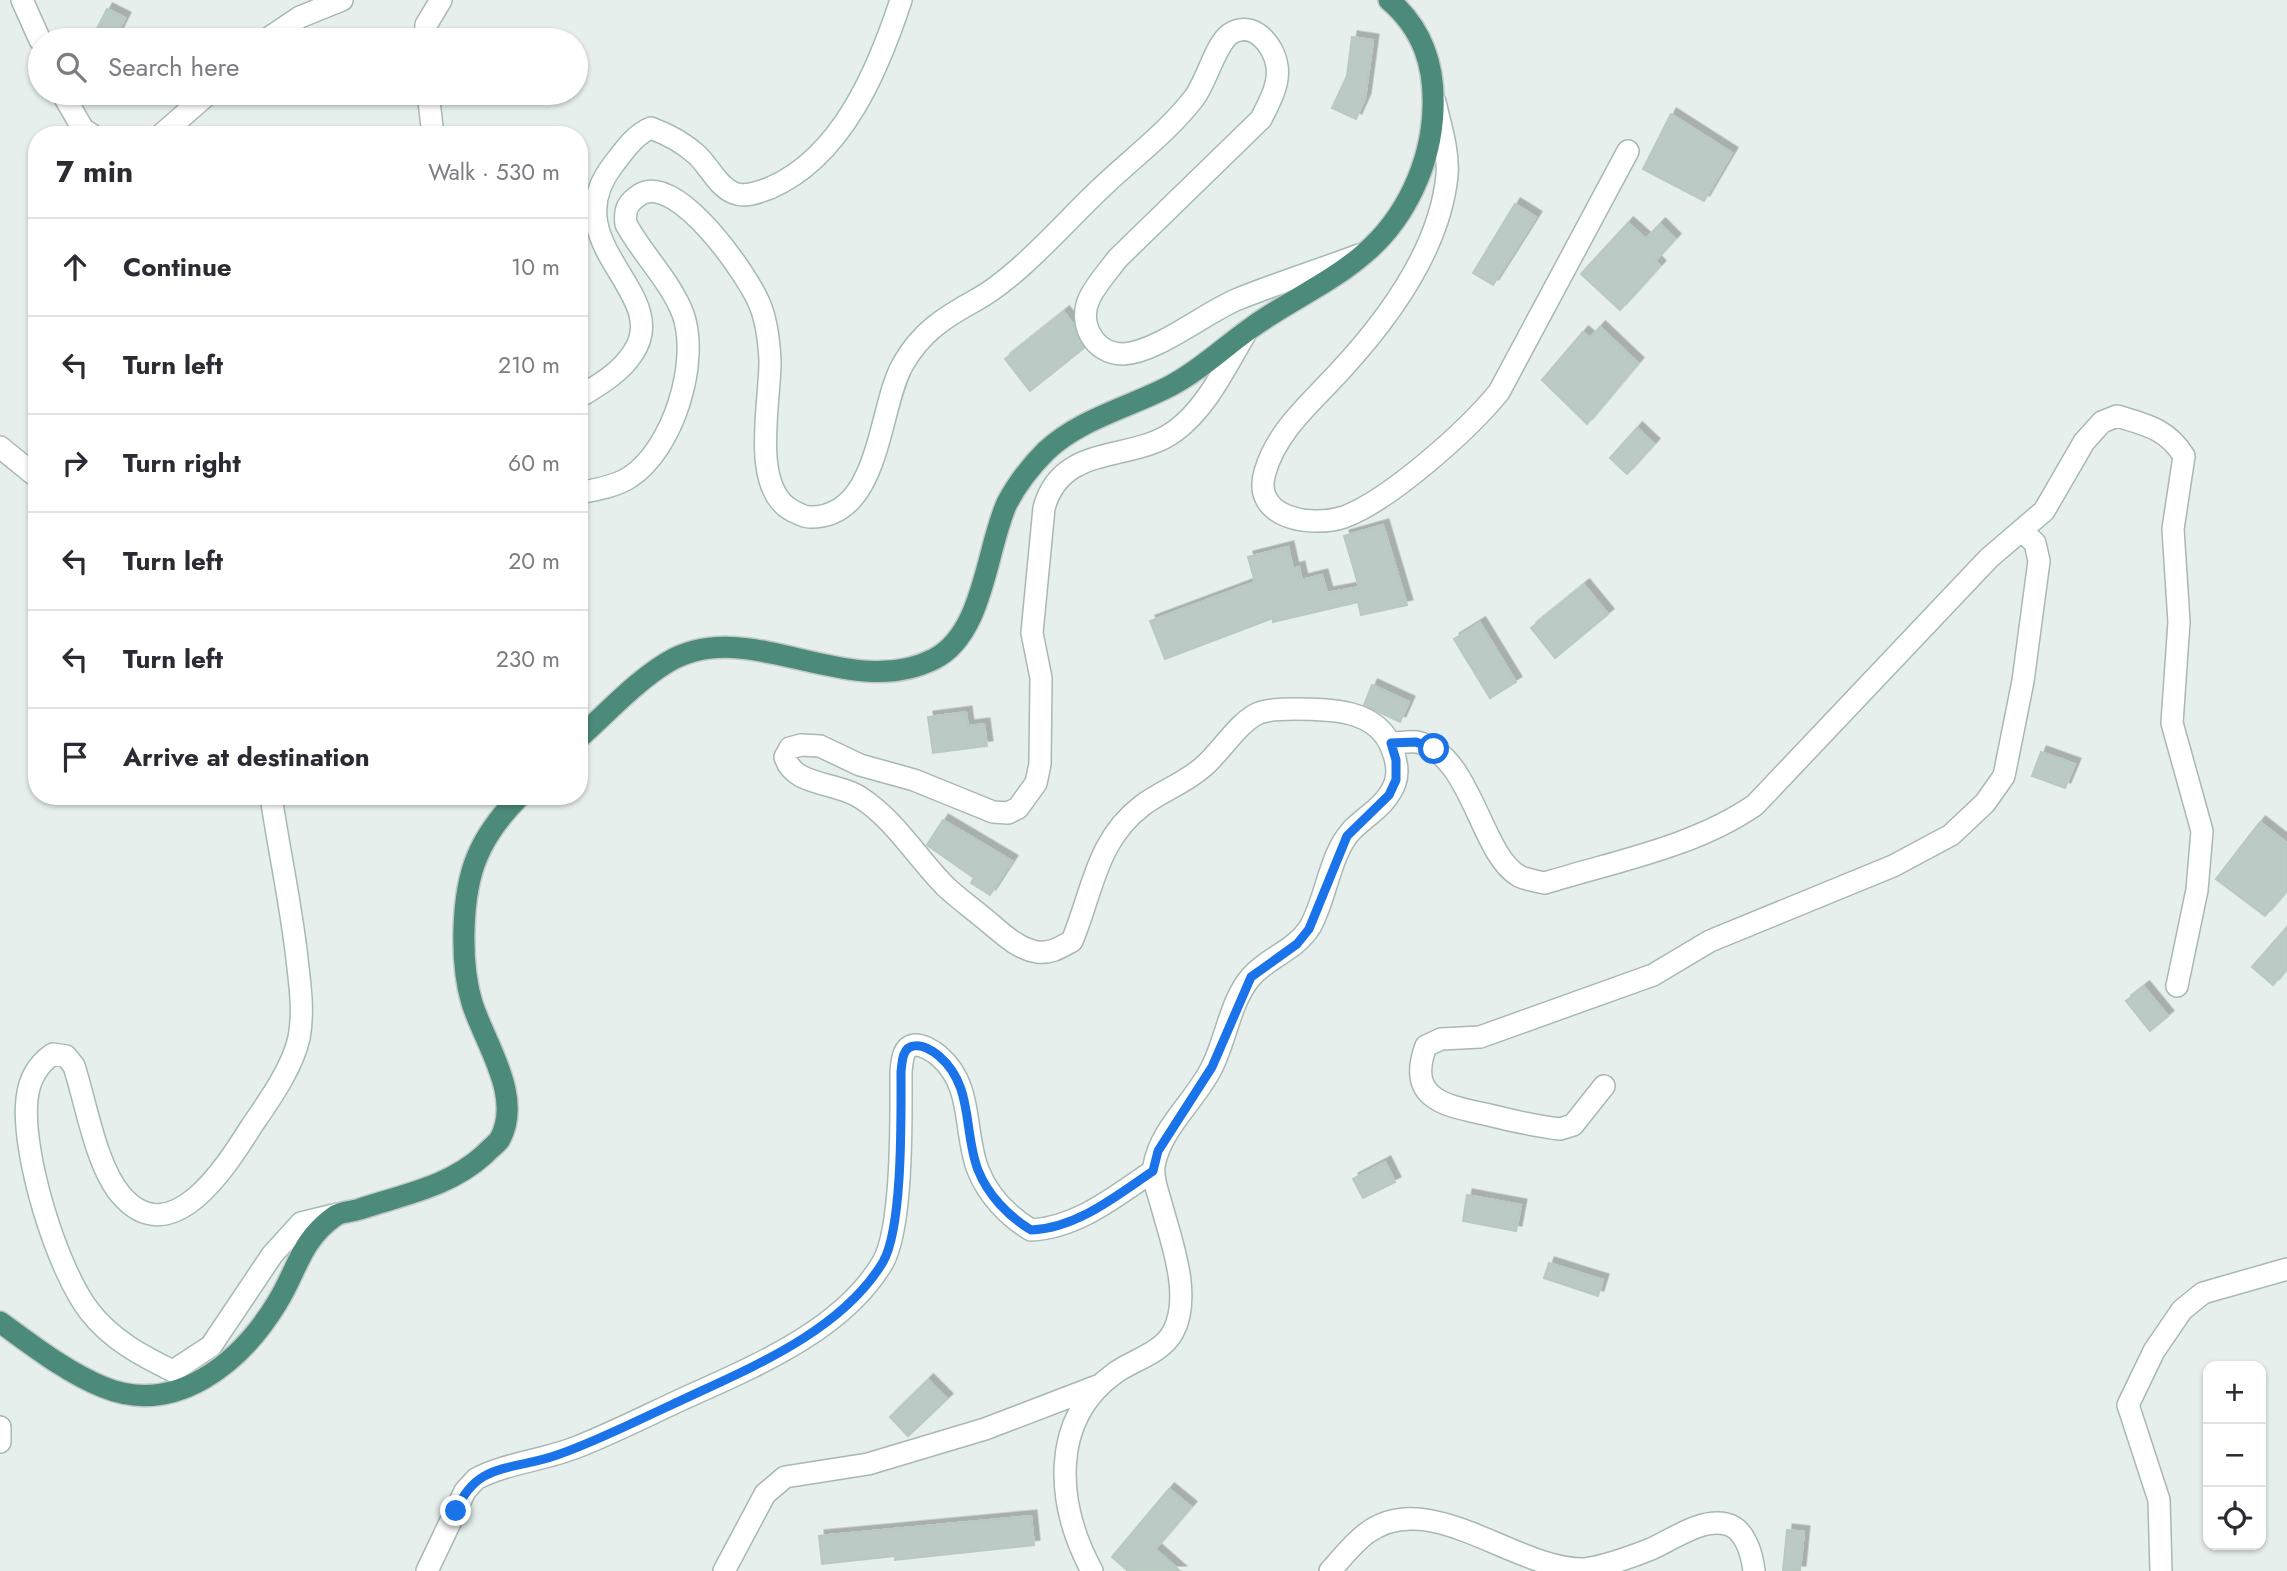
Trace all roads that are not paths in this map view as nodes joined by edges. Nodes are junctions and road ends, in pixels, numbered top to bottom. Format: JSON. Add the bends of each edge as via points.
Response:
{"nodes":[{"id":1,"x":22,"y":0,"type":"edge"},
{"id":2,"x":342,"y":0,"type":"edge"},
{"id":3,"x":441,"y":0,"type":"edge"},
{"id":4,"x":901,"y":0,"type":"edge"},
{"id":5,"x":1389,"y":0,"type":"edge"},
{"id":6,"x":35,"y":28,"type":"edge"},
{"id":7,"x":284,"y":28,"type":"edge"},
{"id":8,"x":426,"y":28,"type":"edge"},
{"id":9,"x":1434,"y":96,"type":"junction"},
{"id":10,"x":69,"y":105,"type":"edge"},
{"id":11,"x":196,"y":105,"type":"edge"},
{"id":12,"x":429,"y":105,"type":"edge"},
{"id":13,"x":81,"y":126,"type":"edge"},
{"id":14,"x":172,"y":126,"type":"edge"},
{"id":15,"x":432,"y":126,"type":"edge"},
{"id":16,"x":1628,"y":151,"type":"dead end"},
{"id":17,"x":1365,"y":253,"type":"junction"},
{"id":18,"x":1248,"y":330,"type":"junction"},
{"id":19,"x":588,"y":391,"type":"edge"},
{"id":20,"x":0,"y":447,"type":"edge"},
{"id":21,"x":28,"y":470,"type":"edge"},
{"id":22,"x":588,"y":490,"type":"edge"},
{"id":23,"x":2023,"y":531,"type":"junction"},
{"id":24,"x":588,"y":730,"type":"edge"},
{"id":25,"x":1391,"y":743,"type":"junction"},
{"id":26,"x":273,"y":805,"type":"edge"},
{"id":27,"x":513,"y":805,"type":"edge"},
{"id":28,"x":2177,"y":986,"type":"dead end"},
{"id":29,"x":1604,"y":1086,"type":"dead end"},
{"id":30,"x":1153,"y":1171,"type":"junction"},
{"id":31,"x":338,"y":1214,"type":"junction"},
{"id":32,"x":2287,"y":1269,"type":"edge"},
{"id":33,"x":0,"y":1322,"type":"edge"},
{"id":34,"x":1102,"y":1384,"type":"junction"},
{"id":35,"x":0,"y":1427,"type":"edge"},
{"id":36,"x":0,"y":1442,"type":"edge"},
{"id":37,"x":427,"y":1571,"type":"edge"},
{"id":38,"x":724,"y":1571,"type":"edge"},
{"id":39,"x":1092,"y":1571,"type":"edge"},
{"id":40,"x":1331,"y":1571,"type":"edge"},
{"id":41,"x":1754,"y":1571,"type":"edge"},
{"id":42,"x":2161,"y":1571,"type":"edge"}],
"edges":[{"from":1,"to":6,"type":"street"},
{"from":2,"to":7,"type":"street"},
{"from":3,"to":8,"type":"street"},
{"from":4,"to":19,"type":"street","via":[[861,96],[796,176],[745,196],[732,192],[696,154],[662,132],[651,128],[640,132],[629,145],[601,181],[593,211],[596,228],[638,306],[640,330],[635,352]]},
{"from":5,"to":9,"type":"highway","via":[[1419,33],[1433,69]]},
{"from":9,"to":16,"type":"street","via":[[1447,173],[1434,228],[1384,320],[1288,427],[1265,468],[1260,488],[1264,497],[1279,511],[1305,523],[1333,521],[1382,498],[1478,417],[1499,392]]},
{"from":9,"to":17,"type":"highway","via":[[1428,153],[1416,183],[1395,221]]},
{"from":10,"to":13,"type":"street"},
{"from":11,"to":14,"type":"street"},
{"from":12,"to":15,"type":"street"},
{"from":17,"to":18,"type":"highway"},
{"from":17,"to":22,"type":"street","via":[[1237,300],[1146,349],[1124,354],[1104,351],[1092,339],[1085,319],[1089,299],[1102,279],[1266,110],[1278,68],[1270,46],[1257,33],[1243,29],[1229,35],[1203,85],[1174,120],[996,287],[951,312],[919,339],[901,368],[876,455],[854,498],[831,514],[808,518],[785,507],[771,487],[765,408],[770,362],[760,304],[697,216],[676,197],[646,192],[631,201],[625,211],[626,224],[681,310],[688,330],[685,369],[676,412],[660,448],[629,478]]},
{"from":18,"to":24,"type":"highway","via":[[1176,383],[1117,408],[1048,449],[1007,503],[978,600],[963,631],[940,656],[914,669],[881,673],[830,668],[746,649],[692,652],[668,662]]},
{"from":18,"to":25,"type":"street","via":[[1217,381],[1178,429],[1160,442],[1130,447],[1074,467],[1049,489],[1032,633],[1041,678],[1040,764],[1036,783],[1018,808],[993,812],[820,746],[790,748],[785,757],[788,768],[802,778],[832,784],[861,798],[947,887],[1013,943],[1037,952],[1054,951],[1072,941],[1100,857],[1118,828],[1143,805],[1200,770],[1258,713],[1278,709],[1350,713],[1369,721]]},
{"from":20,"to":21,"type":"street"},
{"from":23,"to":25,"type":"street","via":[[1989,558],[1755,805],[1699,837],[1545,883],[1530,880],[1509,868],[1450,763],[1434,749],[1416,742]]},
{"from":23,"to":28,"type":"street","via":[[2044,511],[2084,442],[2102,422],[2117,416],[2159,429],[2184,456],[2173,528],[2179,622],[2172,723],[2202,831],[2197,890]]},
{"from":23,"to":29,"type":"street","via":[[2035,543],[2039,561],[2004,776],[1985,803],[1951,835],[1893,866],[1710,942],[1653,975],[1480,1037],[1441,1039],[1426,1046],[1419,1064],[1433,1098],[1449,1108],[1560,1129],[1573,1125]]},
{"from":25,"to":30,"type":"street","via":[[1396,780],[1389,795],[1347,836],[1309,929],[1297,944],[1251,977],[1212,1067],[1158,1151]]},
{"from":26,"to":31,"type":"street","via":[[290,893],[302,1005],[299,1040],[262,1111],[216,1182],[188,1204],[160,1215],[141,1210],[121,1195],[106,1171],[74,1066],[66,1056],[53,1054],[37,1069],[27,1099],[32,1166],[61,1261],[89,1310],[108,1332],[173,1371],[211,1346],[272,1255],[301,1223]]},
{"from":27,"to":31,"type":"highway","via":[[482,846],[468,896],[464,961],[509,1107],[499,1140],[448,1181]]},
{"from":30,"to":34,"type":"street","via":[[1180,1287],[1179,1314],[1172,1335]]},
{"from":30,"to":37,"type":"street","via":[[1077,1219],[1051,1229],[1031,1230],[1000,1204],[978,1170],[969,1114],[950,1066],[924,1047],[908,1048],[901,1072],[898,1187],[890,1242],[883,1261],[854,1297],[809,1334],[699,1391],[590,1442],[476,1479],[465,1490]]},
{"from":31,"to":33,"type":"highway","via":[[313,1235],[277,1303],[237,1354],[205,1380],[179,1391],[154,1395],[104,1388]]},
{"from":32,"to":42,"type":"street","via":[[2203,1293],[2182,1310],[2154,1351],[2128,1405],[2159,1500]]},
{"from":34,"to":38,"type":"street","via":[[985,1429],[868,1464],[785,1477],[765,1494]]},
{"from":34,"to":39,"type":"street","via":[[1067,1439],[1063,1471],[1079,1547]]},
{"from":35,"to":36,"type":"street"},
{"from":40,"to":41,"type":"street","via":[[1370,1531],[1394,1521],[1443,1522],[1530,1562],[1584,1569],[1650,1550],[1705,1525],[1726,1524],[1748,1545]]}]}
